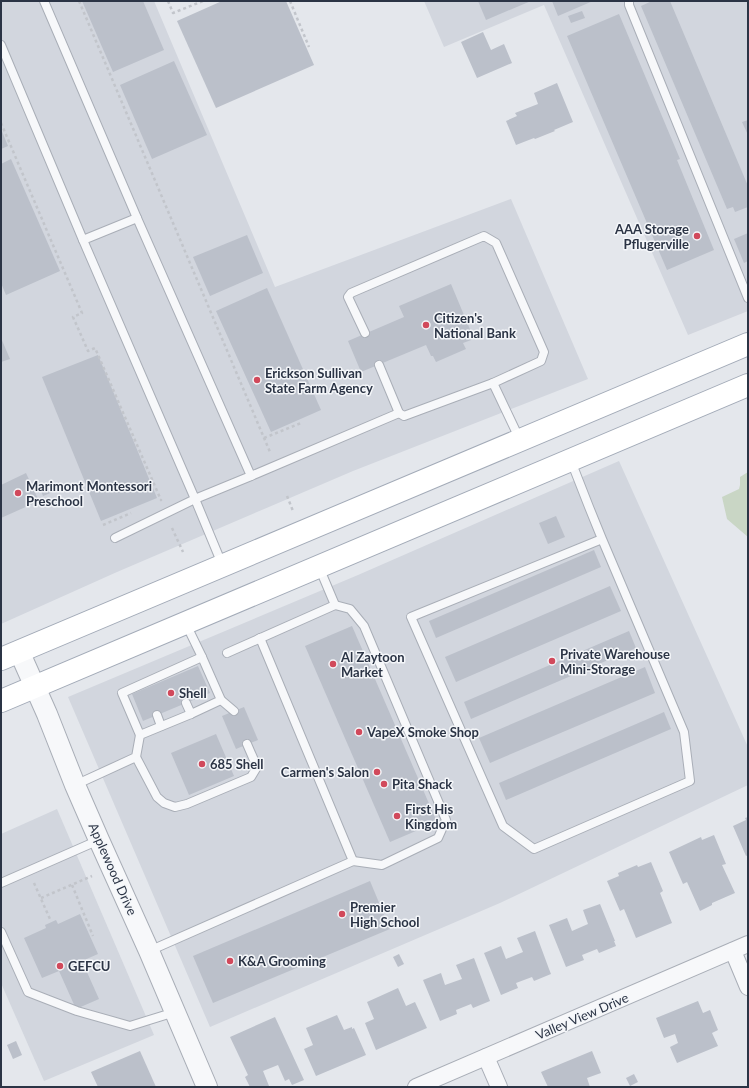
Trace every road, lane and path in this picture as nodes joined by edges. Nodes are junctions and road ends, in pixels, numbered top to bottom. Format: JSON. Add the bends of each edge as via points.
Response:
{"nodes":[{"id":1,"x":44,"y":1,"type":"edge"},
{"id":2,"x":79,"y":1,"type":"edge"},
{"id":3,"x":168,"y":1,"type":"edge"},
{"id":4,"x":203,"y":1,"type":"edge"},
{"id":5,"x":290,"y":1,"type":"edge"},
{"id":6,"x":629,"y":1,"type":"edge"},
{"id":7,"x":1,"y":45,"type":"edge"},
{"id":8,"x":309,"y":46,"type":"dead end"},
{"id":9,"x":1,"y":122,"type":"edge"},
{"id":10,"x":137,"y":218,"type":"junction"},
{"id":11,"x":83,"y":240,"type":"junction"},
{"id":12,"x":748,"y":298,"type":"edge"},
{"id":13,"x":365,"y":333,"type":"dead end"},
{"id":14,"x":748,"y":344,"type":"edge"},
{"id":15,"x":379,"y":365,"type":"dead end"},
{"id":16,"x":493,"y":383,"type":"junction"},
{"id":17,"x":748,"y":385,"type":"edge"},
{"id":18,"x":399,"y":413,"type":"junction"},
{"id":19,"x":301,"y":423,"type":"dead end"},
{"id":20,"x":264,"y":438,"type":"junction"},
{"id":21,"x":520,"y":441,"type":"junction"},
{"id":22,"x":270,"y":452,"type":"dead end"},
{"id":23,"x":571,"y":460,"type":"junction"},
{"id":24,"x":250,"y":476,"type":"junction"},
{"id":25,"x":287,"y":496,"type":"dead end"},
{"id":26,"x":195,"y":500,"type":"junction"},
{"id":27,"x":154,"y":503,"type":"dead end"},
{"id":28,"x":292,"y":511,"type":"dead end"},
{"id":29,"x":132,"y":512,"type":"dead end"},
{"id":30,"x":103,"y":525,"type":"dead end"},
{"id":31,"x":172,"y":528,"type":"dead end"},
{"id":32,"x":115,"y":538,"type":"dead end"},
{"id":33,"x":602,"y":539,"type":"junction"},
{"id":34,"x":183,"y":552,"type":"dead end"},
{"id":35,"x":222,"y":565,"type":"junction"},
{"id":36,"x":319,"y":567,"type":"junction"},
{"id":37,"x":335,"y":605,"type":"junction"},
{"id":38,"x":186,"y":623,"type":"junction"},
{"id":39,"x":260,"y":638,"type":"junction"},
{"id":40,"x":227,"y":653,"type":"dead end"},
{"id":41,"x":10,"y":655,"type":"edge"},
{"id":42,"x":202,"y":657,"type":"junction"},
{"id":43,"x":35,"y":686,"type":"junction"},
{"id":44,"x":221,"y":700,"type":"junction"},
{"id":45,"x":1,"y":701,"type":"edge"},
{"id":46,"x":186,"y":703,"type":"dead end"},
{"id":47,"x":234,"y":711,"type":"dead end"},
{"id":48,"x":191,"y":714,"type":"junction"},
{"id":49,"x":156,"y":715,"type":"dead end"},
{"id":50,"x":161,"y":726,"type":"junction"},
{"id":51,"x":140,"y":735,"type":"junction"},
{"id":52,"x":247,"y":744,"type":"dead end"},
{"id":53,"x":136,"y":756,"type":"junction"},
{"id":54,"x":75,"y":785,"type":"junction"},
{"id":55,"x":99,"y":840,"type":"junction"},
{"id":56,"x":353,"y":861,"type":"junction"},
{"id":57,"x":29,"y":871,"type":"junction"},
{"id":58,"x":92,"y":876,"type":"dead end"},
{"id":59,"x":1,"y":883,"type":"edge"},
{"id":60,"x":72,"y":885,"type":"junction"},
{"id":61,"x":41,"y":898,"type":"junction"},
{"id":62,"x":50,"y":919,"type":"dead end"},
{"id":63,"x":1,"y":932,"type":"edge"},
{"id":64,"x":94,"y":936,"type":"dead end"},
{"id":65,"x":748,"y":944,"type":"edge"},
{"id":66,"x":150,"y":951,"type":"junction"},
{"id":67,"x":733,"y":951,"type":"junction"},
{"id":68,"x":748,"y":987,"type":"edge"},
{"id":69,"x":175,"y":1012,"type":"junction"},
{"id":70,"x":486,"y":1057,"type":"junction"},
{"id":71,"x":207,"y":1087,"type":"edge"},
{"id":72,"x":416,"y":1087,"type":"edge"},
{"id":73,"x":499,"y":1087,"type":"edge"}],
"edges":[{"from":1,"to":10,"type":"lane"},
{"from":2,"to":20,"type":"path"},
{"from":3,"to":4,"type":"path","via":[[173,14]]},
{"from":5,"to":8,"type":"path"},
{"from":6,"to":12,"type":"lane"},
{"from":7,"to":11,"type":"lane"},
{"from":9,"to":27,"type":"path","via":[[82,313],[73,317],[88,351],[95,348],[161,500]]},
{"from":10,"to":11,"type":"lane"},
{"from":10,"to":24,"type":"lane"},
{"from":11,"to":26,"type":"lane"},
{"from":13,"to":16,"type":"lane","via":[[348,297],[351,293],[484,236],[496,243],[544,352],[541,361]]},
{"from":14,"to":21,"type":"main road"},
{"from":15,"to":18,"type":"lane"},
{"from":16,"to":18,"type":"lane","via":[[404,416]]},
{"from":16,"to":21,"type":"lane"},
{"from":17,"to":23,"type":"main road"},
{"from":18,"to":24,"type":"lane"},
{"from":19,"to":20,"type":"path"},
{"from":20,"to":22,"type":"path"},
{"from":21,"to":35,"type":"main road"},
{"from":23,"to":33,"type":"lane"},
{"from":23,"to":36,"type":"main road"},
{"from":24,"to":26,"type":"lane"},
{"from":25,"to":28,"type":"path"},
{"from":26,"to":32,"type":"lane"},
{"from":26,"to":35,"type":"lane"},
{"from":29,"to":30,"type":"path"},
{"from":31,"to":34,"type":"path"},
{"from":33,"to":33,"type":"lane","via":[[684,732],[690,781],[534,849],[503,826],[410,618]]},
{"from":35,"to":41,"type":"main road"},
{"from":36,"to":37,"type":"lane"},
{"from":36,"to":38,"type":"main road"},
{"from":37,"to":39,"type":"lane"},
{"from":37,"to":56,"type":"lane","via":[[350,608],[364,626],[446,820],[438,838],[382,865]]},
{"from":38,"to":42,"type":"lane"},
{"from":38,"to":43,"type":"main road"},
{"from":39,"to":40,"type":"lane"},
{"from":39,"to":56,"type":"lane"},
{"from":41,"to":43,"type":"street","name":"Applewood Drive"},
{"from":42,"to":44,"type":"lane"},
{"from":42,"to":51,"type":"lane","via":[[173,674],[122,693]]},
{"from":43,"to":45,"type":"main road"},
{"from":43,"to":54,"type":"street","name":"Applewood Drive"},
{"from":44,"to":47,"type":"lane"},
{"from":44,"to":48,"type":"lane"},
{"from":46,"to":48,"type":"lane"},
{"from":48,"to":50,"type":"lane"},
{"from":49,"to":50,"type":"lane"},
{"from":50,"to":51,"type":"lane"},
{"from":51,"to":53,"type":"lane"},
{"from":52,"to":53,"type":"lane","via":[[256,767],[252,776],[175,807],[157,797]]},
{"from":53,"to":54,"type":"lane"},
{"from":54,"to":55,"type":"street","name":"Applewood Drive"},
{"from":55,"to":57,"type":"lane"},
{"from":55,"to":66,"type":"street","name":"Applewood Drive"},
{"from":56,"to":66,"type":"lane"},
{"from":57,"to":59,"type":"lane"},
{"from":57,"to":61,"type":"path"},
{"from":58,"to":60,"type":"path"},
{"from":60,"to":61,"type":"path"},
{"from":60,"to":64,"type":"path"},
{"from":61,"to":62,"type":"path"},
{"from":63,"to":69,"type":"lane","via":[[28,992],[77,1011],[130,1026]]},
{"from":65,"to":67,"type":"street","name":"Valley View Drive"},
{"from":66,"to":69,"type":"street","name":"Applewood Drive"},
{"from":67,"to":68,"type":"street"},
{"from":67,"to":70,"type":"street","name":"Valley View Drive"},
{"from":69,"to":71,"type":"street","name":"Applewood Drive"},
{"from":70,"to":72,"type":"street","name":"Valley View Drive"},
{"from":70,"to":73,"type":"street"}]}
